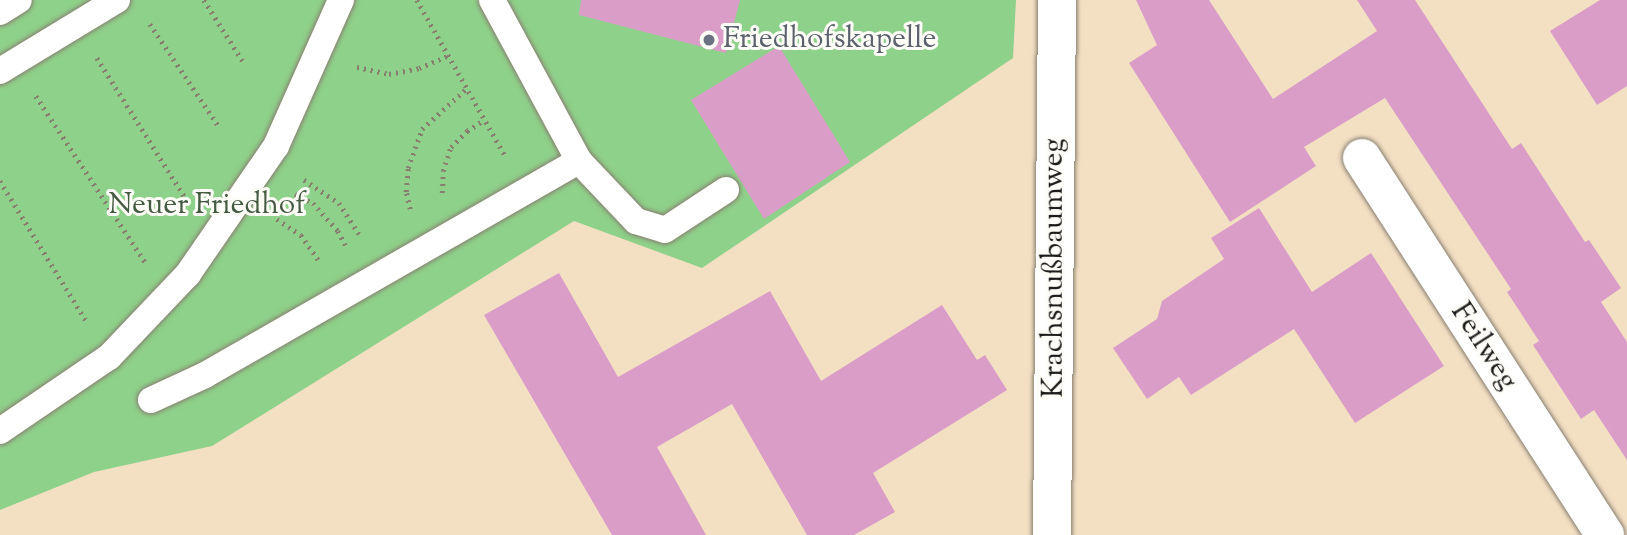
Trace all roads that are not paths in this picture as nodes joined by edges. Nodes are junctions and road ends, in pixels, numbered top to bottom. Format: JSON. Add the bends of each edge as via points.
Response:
{"nodes":[{"id":1,"x":19,"y":0,"type":"edge"},
{"id":2,"x":117,"y":0,"type":"edge"},
{"id":3,"x":341,"y":0,"type":"edge"},
{"id":4,"x":492,"y":0,"type":"edge"},
{"id":5,"x":1057,"y":0,"type":"edge"},
{"id":6,"x":0,"y":12,"type":"edge"},
{"id":7,"x":7,"y":67,"type":"edge"},
{"id":8,"x":1362,"y":158,"type":"dead end"},
{"id":9,"x":579,"y":161,"type":"junction"},
{"id":10,"x":726,"y":190,"type":"dead end"},
{"id":11,"x":151,"y":400,"type":"dead end"},
{"id":12,"x":0,"y":431,"type":"edge"},
{"id":13,"x":1052,"y":535,"type":"edge"},
{"id":14,"x":1605,"y":535,"type":"edge"}],
"edges":[{"from":1,"to":6,"type":"lane"},
{"from":2,"to":7,"type":"lane"},
{"from":3,"to":12,"type":"lane","via":[[276,146],[188,274],[109,357]]},
{"from":4,"to":9,"type":"lane"},
{"from":5,"to":13,"type":"street","name":"Krachsnußbaumweg"},
{"from":8,"to":14,"type":"street","name":"Feilweg"},
{"from":9,"to":10,"type":"lane","via":[[636,221],[665,230]]},
{"from":9,"to":11,"type":"lane","via":[[205,375]]}]}
